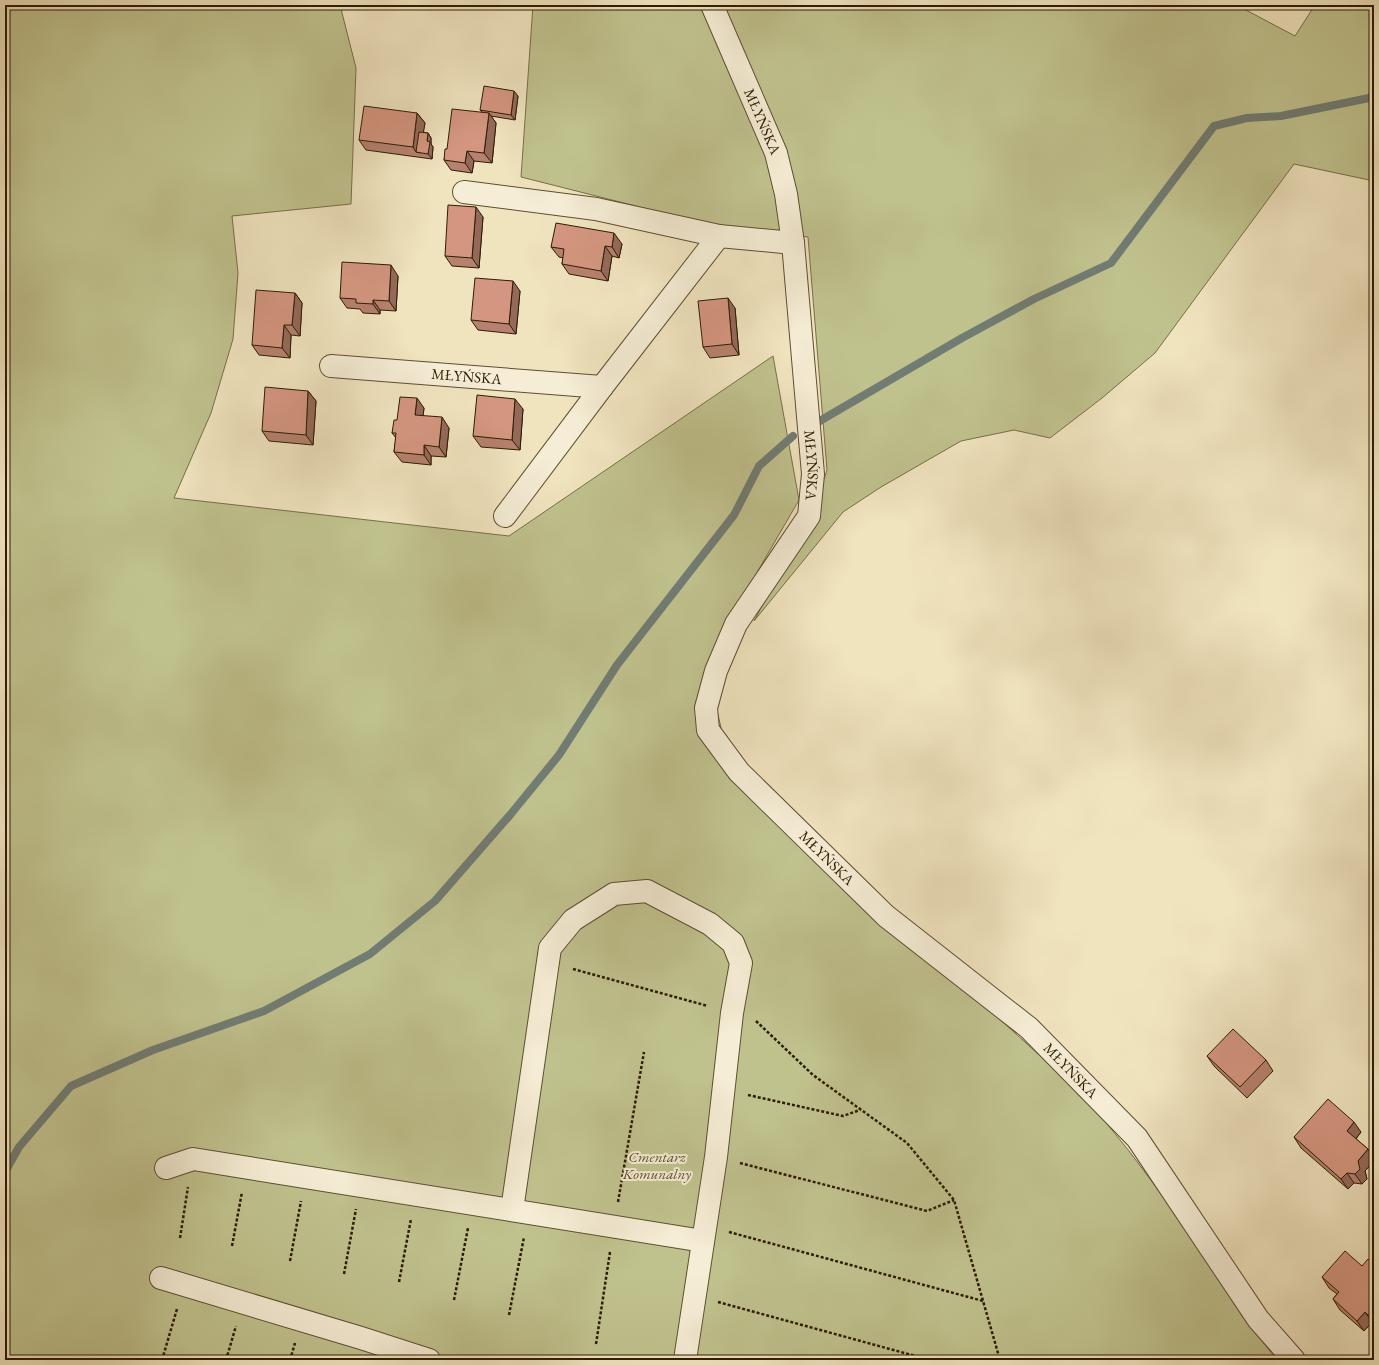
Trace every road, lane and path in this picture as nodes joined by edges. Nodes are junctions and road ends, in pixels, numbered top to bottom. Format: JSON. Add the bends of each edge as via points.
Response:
{"nodes":[{"id":1,"x":712,"y":5,"type":"edge"},
{"id":2,"x":464,"y":192,"type":"dead end"},
{"id":3,"x":720,"y":236,"type":"junction"},
{"id":4,"x":793,"y":244,"type":"junction"},
{"id":5,"x":331,"y":366,"type":"dead end"},
{"id":6,"x":602,"y":387,"type":"junction"},
{"id":7,"x":505,"y":516,"type":"dead end"},
{"id":8,"x":548,"y":962,"type":"junction"},
{"id":9,"x":733,"y":1006,"type":"junction"},
{"id":10,"x":644,"y":1052,"type":"dead end"},
{"id":11,"x":723,"y":1089,"type":"junction"},
{"id":12,"x":860,"y":1110,"type":"junction"},
{"id":13,"x":716,"y":1157,"type":"junction"},
{"id":14,"x":193,"y":1159,"type":"junction"},
{"id":15,"x":166,"y":1168,"type":"dead end"},
{"id":16,"x":246,"y":1168,"type":"junction"},
{"id":17,"x":305,"y":1177,"type":"junction"},
{"id":18,"x":360,"y":1186,"type":"junction"},
{"id":19,"x":415,"y":1195,"type":"junction"},
{"id":20,"x":954,"y":1200,"type":"junction"},
{"id":21,"x":473,"y":1204,"type":"junction"},
{"id":22,"x":520,"y":1212,"type":"junction"},
{"id":23,"x":614,"y":1227,"type":"junction"},
{"id":24,"x":704,"y":1233,"type":"junction"},
{"id":25,"x":180,"y":1238,"type":"dead end"},
{"id":26,"x":232,"y":1246,"type":"dead end"},
{"id":27,"x":290,"y":1261,"type":"dead end"},
{"id":28,"x":344,"y":1274,"type":"dead end"},
{"id":29,"x":161,"y":1278,"type":"dead end"},
{"id":30,"x":399,"y":1282,"type":"dead end"},
{"id":31,"x":184,"y":1285,"type":"junction"},
{"id":32,"x":695,"y":1295,"type":"junction"},
{"id":33,"x":454,"y":1300,"type":"dead end"},
{"id":34,"x":983,"y":1301,"type":"junction"},
{"id":35,"x":244,"y":1302,"type":"junction"},
{"id":36,"x":509,"y":1315,"type":"dead end"},
{"id":37,"x":596,"y":1344,"type":"dead end"},
{"id":38,"x":162,"y":1360,"type":"edge"},
{"id":39,"x":226,"y":1360,"type":"edge"},
{"id":40,"x":428,"y":1360,"type":"edge"},
{"id":41,"x":685,"y":1360,"type":"edge"},
{"id":42,"x":930,"y":1360,"type":"edge"},
{"id":43,"x":1000,"y":1360,"type":"edge"},
{"id":44,"x":1294,"y":1360,"type":"edge"}],
"edges":[{"from":1,"to":4,"type":"street","name":"MŁYŃSKA","via":[[776,152],[786,194]]},
{"from":2,"to":3,"type":"street","via":[[596,209]]},
{"from":3,"to":4,"type":"street"},
{"from":3,"to":6,"type":"street"},
{"from":4,"to":44,"type":"street","name":"MŁYŃSKA","via":[[813,474],[809,516],[736,624],[716,671],[706,708],[708,730],[739,772],[886,916],[1029,1028],[1137,1138],[1258,1319]]},
{"from":5,"to":6,"type":"street","name":"MŁYŃSKA"},
{"from":6,"to":7,"type":"street"},
{"from":8,"to":9,"type":"path"},
{"from":8,"to":9,"type":"street","via":[[550,948],[573,920],[614,894],[647,890],[710,924],[733,943],[741,963]]},
{"from":8,"to":22,"type":"street"},
{"from":9,"to":11,"type":"street"},
{"from":9,"to":12,"type":"path","via":[[813,1075]]},
{"from":10,"to":23,"type":"path"},
{"from":11,"to":12,"type":"path","via":[[843,1116]]},
{"from":11,"to":13,"type":"street"},
{"from":12,"to":20,"type":"path","via":[[907,1143]]},
{"from":13,"to":20,"type":"path","via":[[926,1211]]},
{"from":13,"to":24,"type":"street"},
{"from":14,"to":15,"type":"street"},
{"from":14,"to":16,"type":"street"},
{"from":14,"to":25,"type":"path"},
{"from":16,"to":17,"type":"street"},
{"from":16,"to":26,"type":"path"},
{"from":17,"to":18,"type":"street"},
{"from":17,"to":27,"type":"path"},
{"from":18,"to":19,"type":"street"},
{"from":18,"to":28,"type":"path"},
{"from":19,"to":21,"type":"street"},
{"from":19,"to":30,"type":"path"},
{"from":20,"to":34,"type":"path"},
{"from":21,"to":22,"type":"street"},
{"from":21,"to":33,"type":"path"},
{"from":22,"to":23,"type":"street"},
{"from":22,"to":36,"type":"path"},
{"from":23,"to":24,"type":"street"},
{"from":23,"to":37,"type":"path"},
{"from":24,"to":32,"type":"street"},
{"from":24,"to":34,"type":"path"},
{"from":29,"to":31,"type":"street"},
{"from":31,"to":35,"type":"street"},
{"from":31,"to":38,"type":"path"},
{"from":32,"to":41,"type":"street"},
{"from":32,"to":42,"type":"path"},
{"from":34,"to":43,"type":"path"},
{"from":35,"to":39,"type":"path"},
{"from":35,"to":40,"type":"street"}]}
